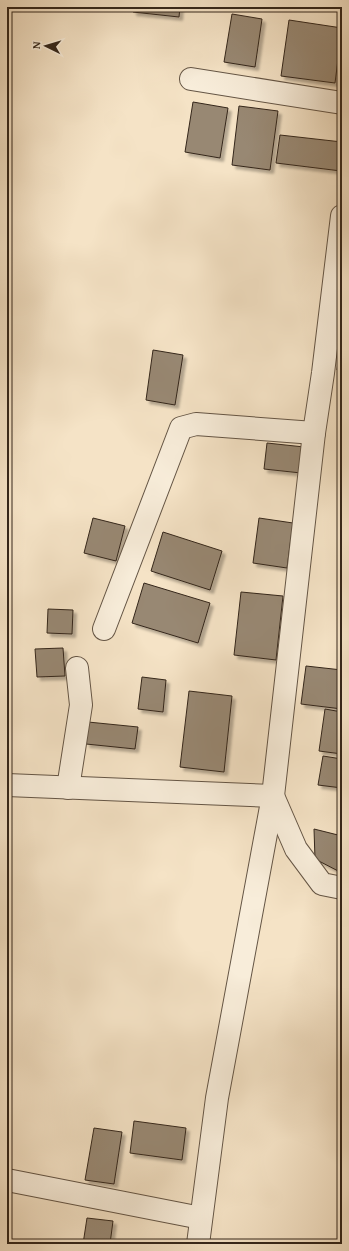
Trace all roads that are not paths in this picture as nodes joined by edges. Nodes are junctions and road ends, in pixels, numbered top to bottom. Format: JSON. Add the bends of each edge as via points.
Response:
{"nodes":[{"id":1,"x":191,"y":79,"type":"dead end"},
{"id":2,"x":342,"y":103,"type":"edge"},
{"id":3,"x":342,"y":216,"type":"edge"},
{"id":4,"x":339,"y":267,"type":"edge"},
{"id":5,"x":332,"y":375,"type":"edge"},
{"id":6,"x":314,"y":434,"type":"junction"},
{"id":7,"x":104,"y":629,"type":"dead end"},
{"id":8,"x":77,"y":668,"type":"dead end"},
{"id":9,"x":7,"y":785,"type":"edge"},
{"id":10,"x":68,"y":788,"type":"junction"},
{"id":11,"x":273,"y":796,"type":"junction"},
{"id":12,"x":342,"y":888,"type":"edge"},
{"id":13,"x":7,"y":1180,"type":"edge"},
{"id":14,"x":201,"y":1218,"type":"junction"},
{"id":15,"x":198,"y":1244,"type":"edge"}],
"edges":[{"from":1,"to":2,"type":"street"},
{"from":3,"to":4,"type":"street"},
{"from":4,"to":5,"type":"street"},
{"from":5,"to":6,"type":"street"},
{"from":6,"to":7,"type":"street","via":[[196,424],[181,428]]},
{"from":6,"to":11,"type":"street"},
{"from":8,"to":10,"type":"street","via":[[82,705]]},
{"from":9,"to":10,"type":"street"},
{"from":10,"to":11,"type":"street"},
{"from":11,"to":12,"type":"street","via":[[296,849],[322,884]]},
{"from":11,"to":14,"type":"street","via":[[217,1098]]},
{"from":13,"to":14,"type":"street"},
{"from":14,"to":15,"type":"street"}]}
